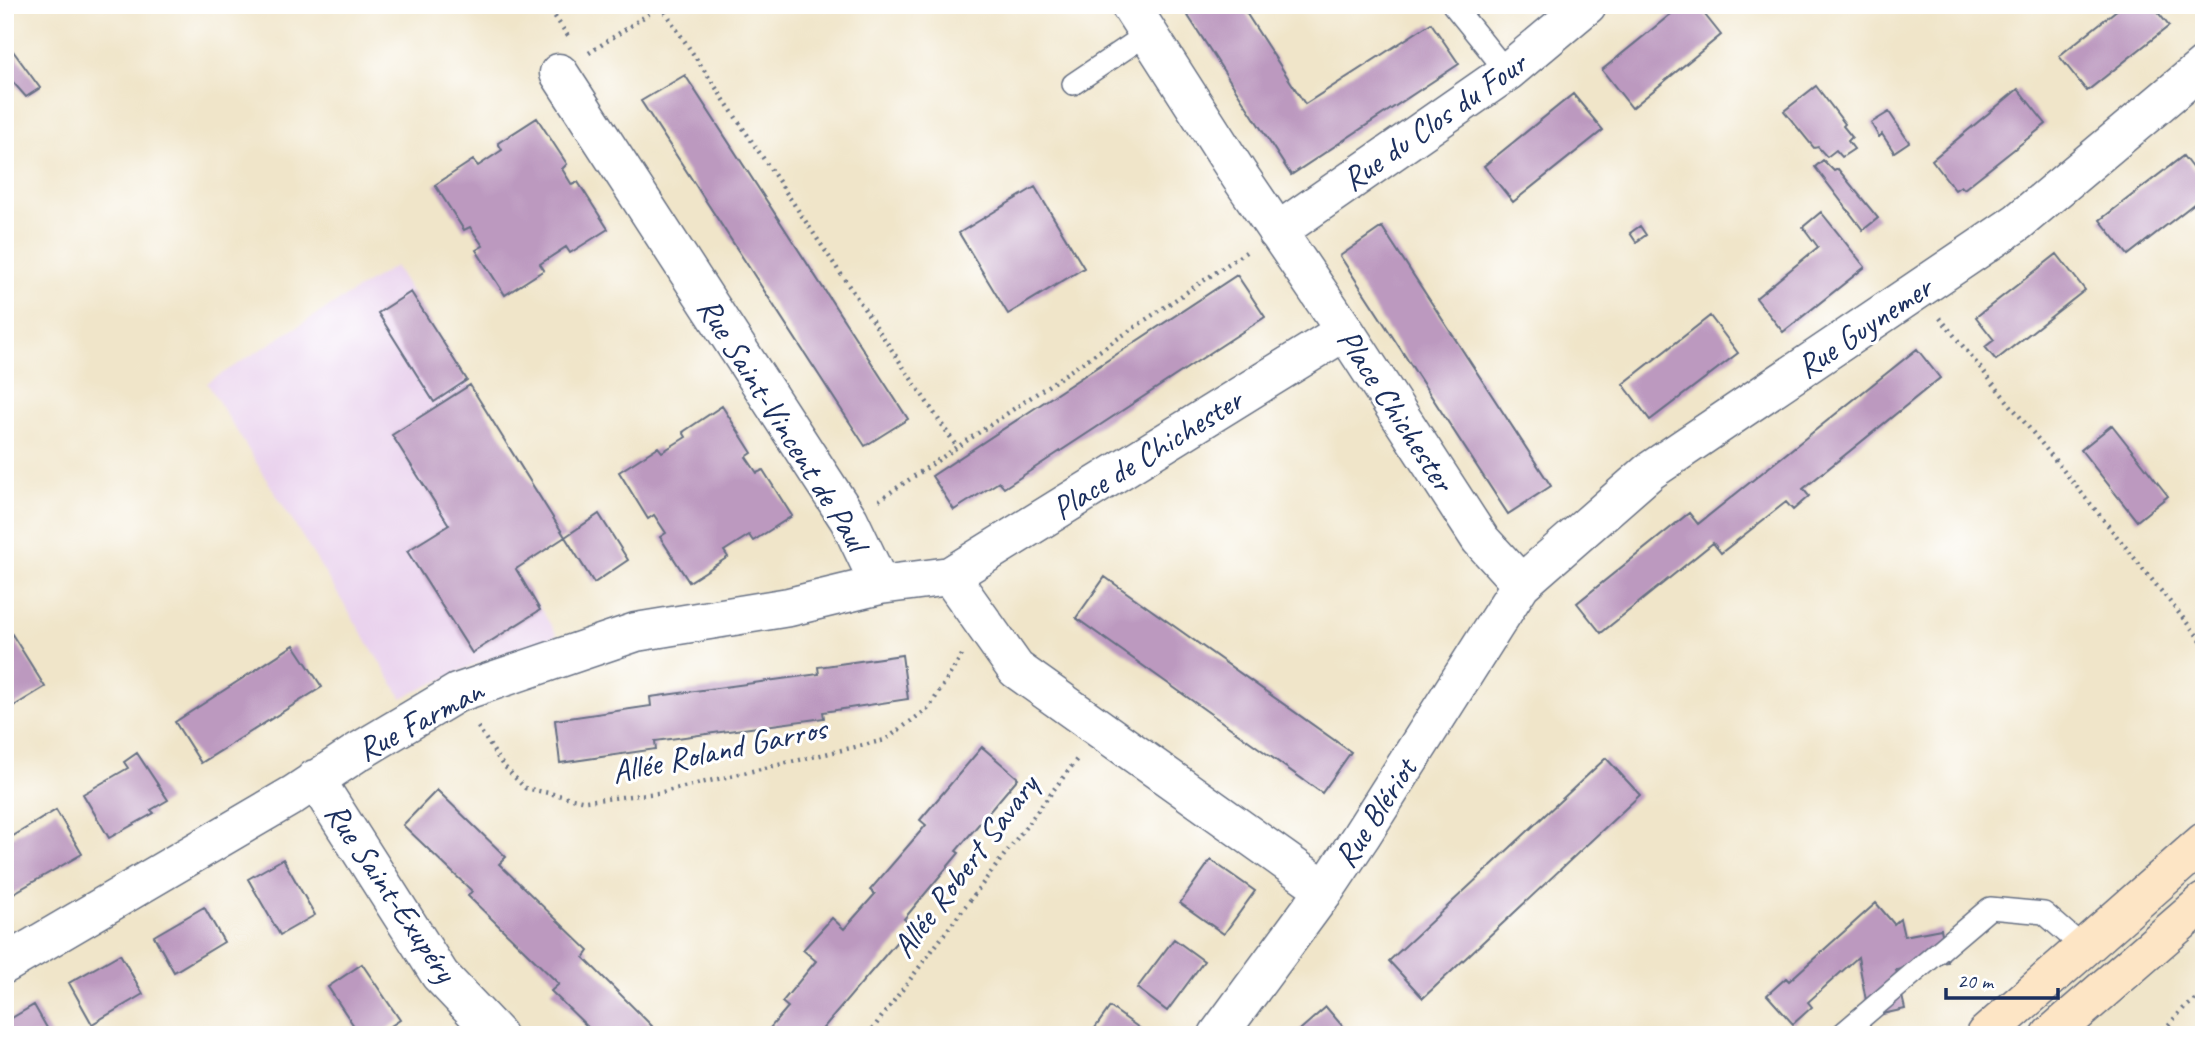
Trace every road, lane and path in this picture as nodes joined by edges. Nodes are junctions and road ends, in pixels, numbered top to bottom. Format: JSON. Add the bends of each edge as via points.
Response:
{"nodes":[{"id":1,"x":547,"y":5,"type":"edge"},
{"id":2,"x":1453,"y":5,"type":"edge"},
{"id":3,"x":1587,"y":5,"type":"edge"},
{"id":4,"x":662,"y":6,"type":"edge"},
{"id":5,"x":1138,"y":20,"type":"edge"},
{"id":6,"x":570,"y":65,"type":"junction"},
{"id":7,"x":2204,"y":66,"type":"edge"},
{"id":8,"x":1507,"y":72,"type":"junction"},
{"id":9,"x":1073,"y":84,"type":"dead end"},
{"id":10,"x":1277,"y":232,"type":"junction"},
{"id":11,"x":1917,"y":290,"type":"junction"},
{"id":12,"x":1345,"y":331,"type":"junction"},
{"id":13,"x":957,"y":447,"type":"junction"},
{"id":14,"x":849,"y":520,"type":"junction"},
{"id":15,"x":950,"y":576,"type":"junction"},
{"id":16,"x":1521,"y":584,"type":"junction"},
{"id":17,"x":880,"y":585,"type":"junction"},
{"id":18,"x":983,"y":622,"type":"junction"},
{"id":19,"x":2204,"y":644,"type":"edge"},
{"id":20,"x":457,"y":693,"type":"junction"},
{"id":21,"x":1100,"y":727,"type":"junction"},
{"id":22,"x":315,"y":779,"type":"junction"},
{"id":23,"x":2204,"y":842,"type":"edge"},
{"id":24,"x":1327,"y":887,"type":"junction"},
{"id":25,"x":2204,"y":902,"type":"edge"},
{"id":26,"x":2084,"y":948,"type":"junction"},
{"id":27,"x":5,"y":964,"type":"edge"},
{"id":28,"x":2204,"y":993,"type":"edge"},
{"id":29,"x":497,"y":1035,"type":"edge"},
{"id":30,"x":868,"y":1035,"type":"edge"},
{"id":31,"x":1218,"y":1035,"type":"edge"},
{"id":32,"x":1841,"y":1035,"type":"edge"},
{"id":33,"x":1985,"y":1035,"type":"edge"},
{"id":34,"x":2051,"y":1035,"type":"edge"},
{"id":35,"x":2159,"y":1035,"type":"edge"}],
"edges":[{"from":1,"to":6,"type":"path"},
{"from":2,"to":8,"type":"lane"},
{"from":3,"to":8,"type":"street","name":"Rue du Clos du Four"},
{"from":4,"to":6,"type":"path"},
{"from":4,"to":13,"type":"path"},
{"from":5,"to":9,"type":"lane"},
{"from":5,"to":10,"type":"street","name":"Place Chichester"},
{"from":6,"to":14,"type":"street","name":"Rue Saint-Vincent de Paul"},
{"from":7,"to":11,"type":"street","name":"Rue Guynemer","via":[[2018,222]]},
{"from":8,"to":10,"type":"street","name":"Rue du Clos du Four"},
{"from":10,"to":12,"type":"street","name":"Place Chichester"},
{"from":10,"to":13,"type":"path"},
{"from":11,"to":16,"type":"street","name":"Rue Guynemer","via":[[1650,471]]},
{"from":11,"to":19,"type":"path"},
{"from":12,"to":15,"type":"street","name":"Place de Chichester"},
{"from":12,"to":16,"type":"street","name":"Place Chichester","via":[[1480,539]]},
{"from":13,"to":14,"type":"path"},
{"from":14,"to":17,"type":"street","name":"Rue Saint-Vincent de Paul"},
{"from":15,"to":17,"type":"street","name":"Rue Saint-Vincent de Paul"},
{"from":15,"to":18,"type":"street"},
{"from":16,"to":24,"type":"street","name":"Rue Blériot"},
{"from":17,"to":20,"type":"street","name":"Rue Farman","via":[[789,607],[636,632]]},
{"from":18,"to":20,"type":"path","name":"Allée Roland Garros","via":[[929,708],[885,740],[657,793],[586,801],[525,788],[502,764]]},
{"from":18,"to":21,"type":"street","via":[[1016,669]]},
{"from":20,"to":22,"type":"street","name":"Rue Farman"},
{"from":21,"to":24,"type":"street"},
{"from":21,"to":30,"type":"path","name":"Allée Robert Savary"},
{"from":22,"to":27,"type":"street","name":"Rue Farman"},
{"from":22,"to":29,"type":"street","name":"Rue Saint-Exupéry","via":[[440,975]]},
{"from":23,"to":26,"type":"main road"},
{"from":24,"to":31,"type":"street","name":"Rue Blériot"},
{"from":25,"to":34,"type":"main road"},
{"from":26,"to":32,"type":"lane","via":[[2044,913],[1990,908]]},
{"from":26,"to":33,"type":"main road"},
{"from":28,"to":35,"type":"path"}]}
